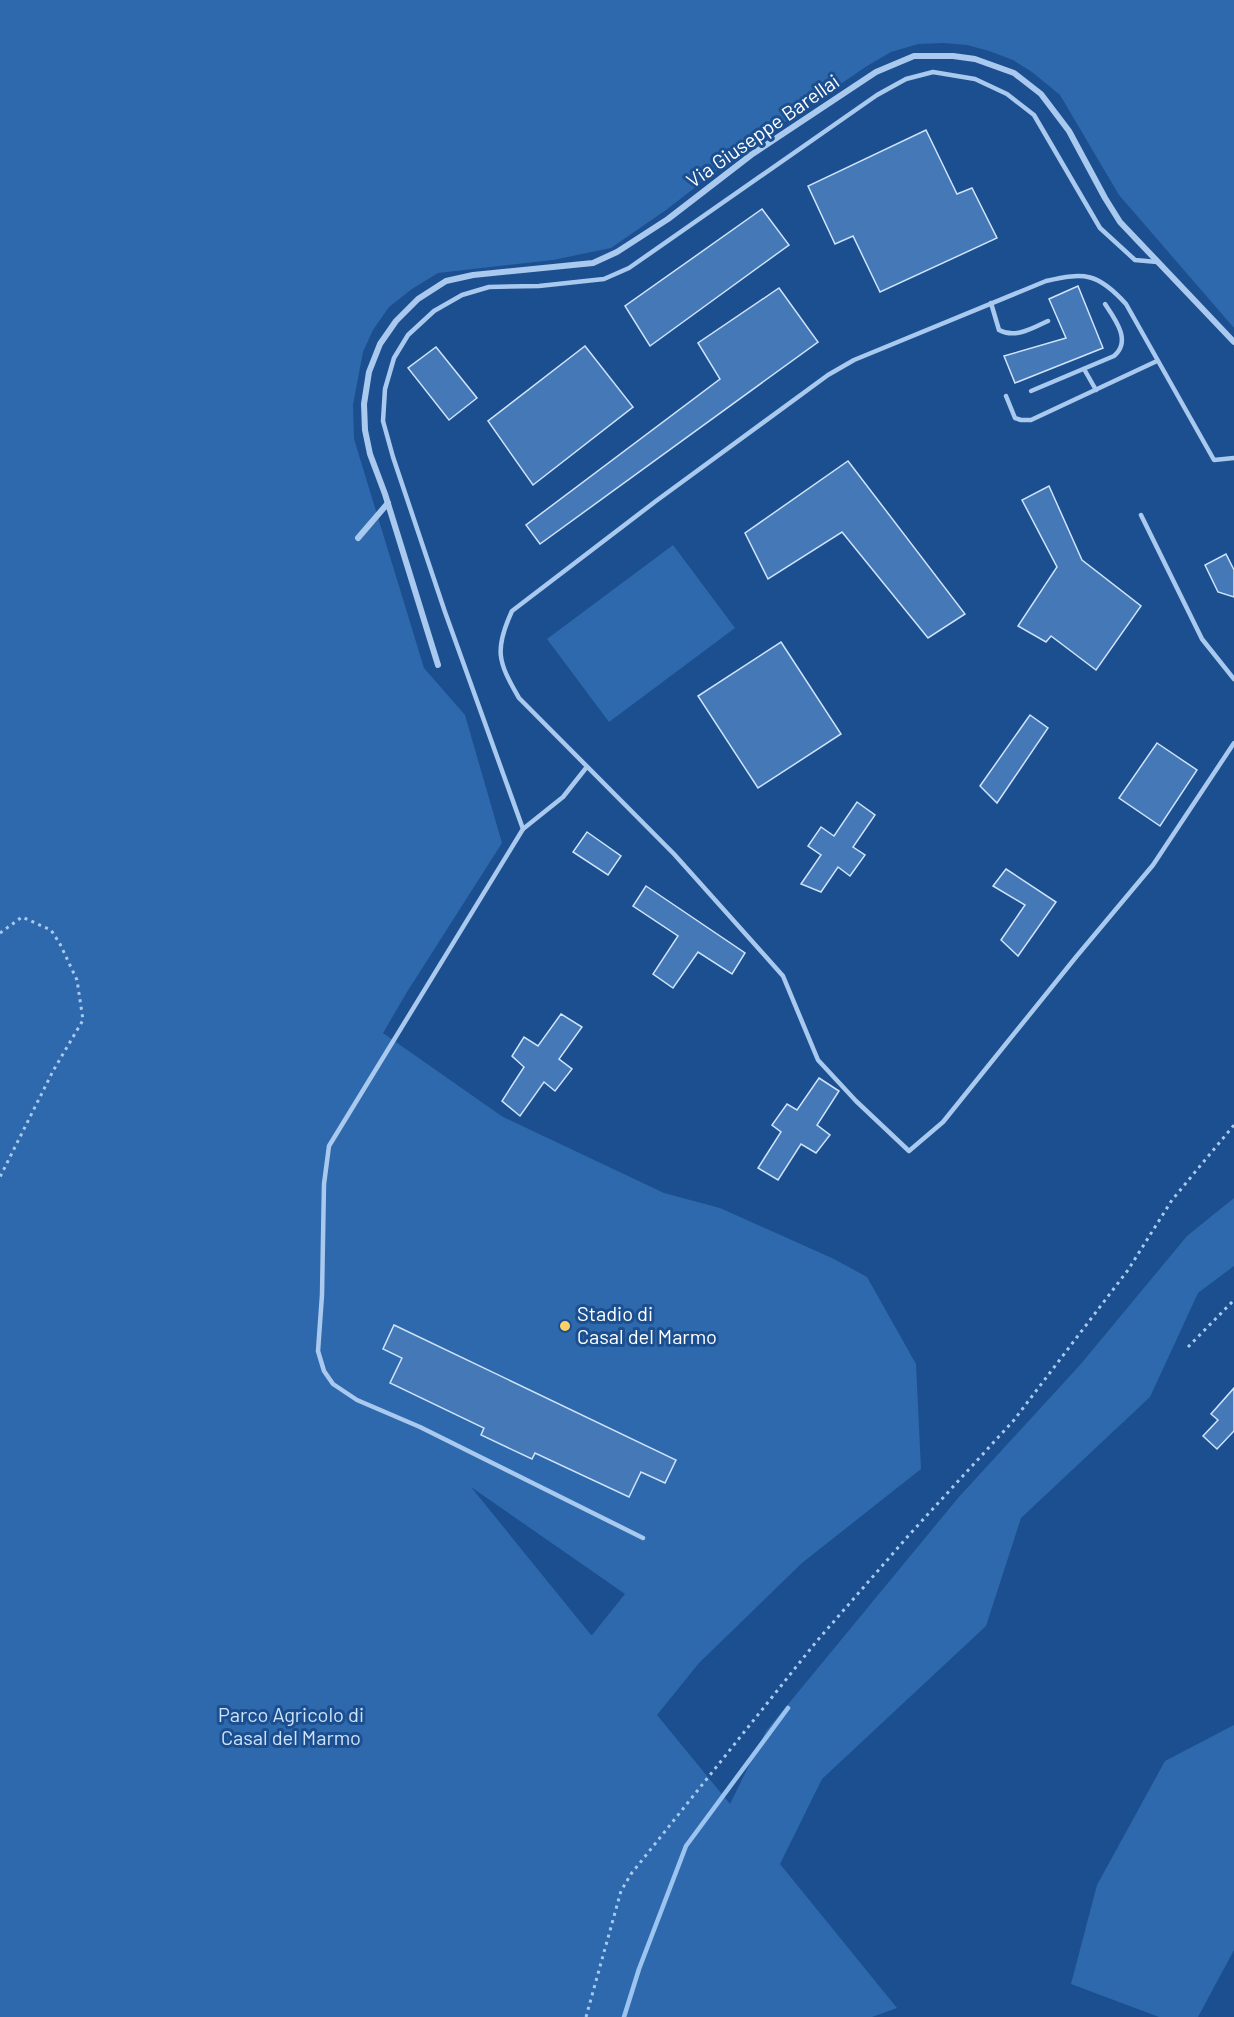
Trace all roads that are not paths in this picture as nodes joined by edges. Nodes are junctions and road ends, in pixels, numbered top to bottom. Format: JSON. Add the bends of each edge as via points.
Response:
{"nodes":[{"id":1,"x":1156,"y":262,"type":"junction"},
{"id":2,"x":991,"y":303,"type":"junction"},
{"id":3,"x":1105,"y":304,"type":"dead end"},
{"id":4,"x":1048,"y":321,"type":"dead end"},
{"id":5,"x":1234,"y":342,"type":"edge"},
{"id":6,"x":1157,"y":361,"type":"junction"},
{"id":7,"x":1084,"y":369,"type":"junction"},
{"id":8,"x":1096,"y":390,"type":"junction"},
{"id":9,"x":1031,"y":391,"type":"dead end"},
{"id":10,"x":1006,"y":396,"type":"dead end"},
{"id":11,"x":1234,"y":458,"type":"edge"},
{"id":12,"x":388,"y":503,"type":"junction"},
{"id":13,"x":1141,"y":515,"type":"dead end"},
{"id":14,"x":358,"y":538,"type":"dead end"},
{"id":15,"x":438,"y":665,"type":"dead end"},
{"id":16,"x":1234,"y":679,"type":"edge"},
{"id":17,"x":1234,"y":744,"type":"edge"},
{"id":18,"x":586,"y":768,"type":"junction"},
{"id":19,"x":523,"y":829,"type":"junction"},
{"id":20,"x":643,"y":1538,"type":"dead end"}],
"edges":[{"from":1,"to":5,"type":"street","name":"Via Giuseppe Barellai"},
{"from":1,"to":12,"type":"street","name":"Via Giuseppe Barellai","via":[[1120,222],[1069,131],[1041,94],[1014,73],[975,59],[914,56],[876,72],[751,155],[668,219],[617,252],[593,263],[446,281],[418,299],[380,344],[369,372],[364,404],[370,454]]},
{"from":1,"to":19,"type":"lane","via":[[1135,260],[1100,228],[1034,115],[1007,94],[975,79],[933,72],[906,79],[877,95],[629,268],[604,279],[489,287],[462,295],[434,311],[408,335],[393,358],[385,388],[383,421],[445,612]]},
{"from":2,"to":4,"type":"lane","via":[[999,330],[1006,334]]},
{"from":2,"to":6,"type":"lane","via":[[1046,281],[1073,275],[1093,278],[1112,288],[1126,304]]},
{"from":2,"to":18,"type":"lane","via":[[854,360],[828,375],[512,611],[501,634],[504,671],[519,698]]},
{"from":3,"to":7,"type":"lane","via":[[1120,326],[1122,343],[1114,356]]},
{"from":6,"to":8,"type":"lane"},
{"from":6,"to":11,"type":"lane","via":[[1214,460]]},
{"from":7,"to":8,"type":"lane"},
{"from":7,"to":9,"type":"lane"},
{"from":8,"to":10,"type":"lane","via":[[1031,420],[1015,418]]},
{"from":12,"to":14,"type":"street"},
{"from":12,"to":15,"type":"street","name":"Via Giuseppe Barellai"},
{"from":13,"to":16,"type":"lane","via":[[1202,639]]},
{"from":17,"to":18,"type":"lane","via":[[1153,865],[943,1122],[909,1151],[818,1060],[783,976],[674,854]]},
{"from":18,"to":19,"type":"lane","via":[[563,797]]},
{"from":19,"to":20,"type":"lane","via":[[329,1146],[318,1352],[333,1384],[357,1400],[420,1427]]}]}
